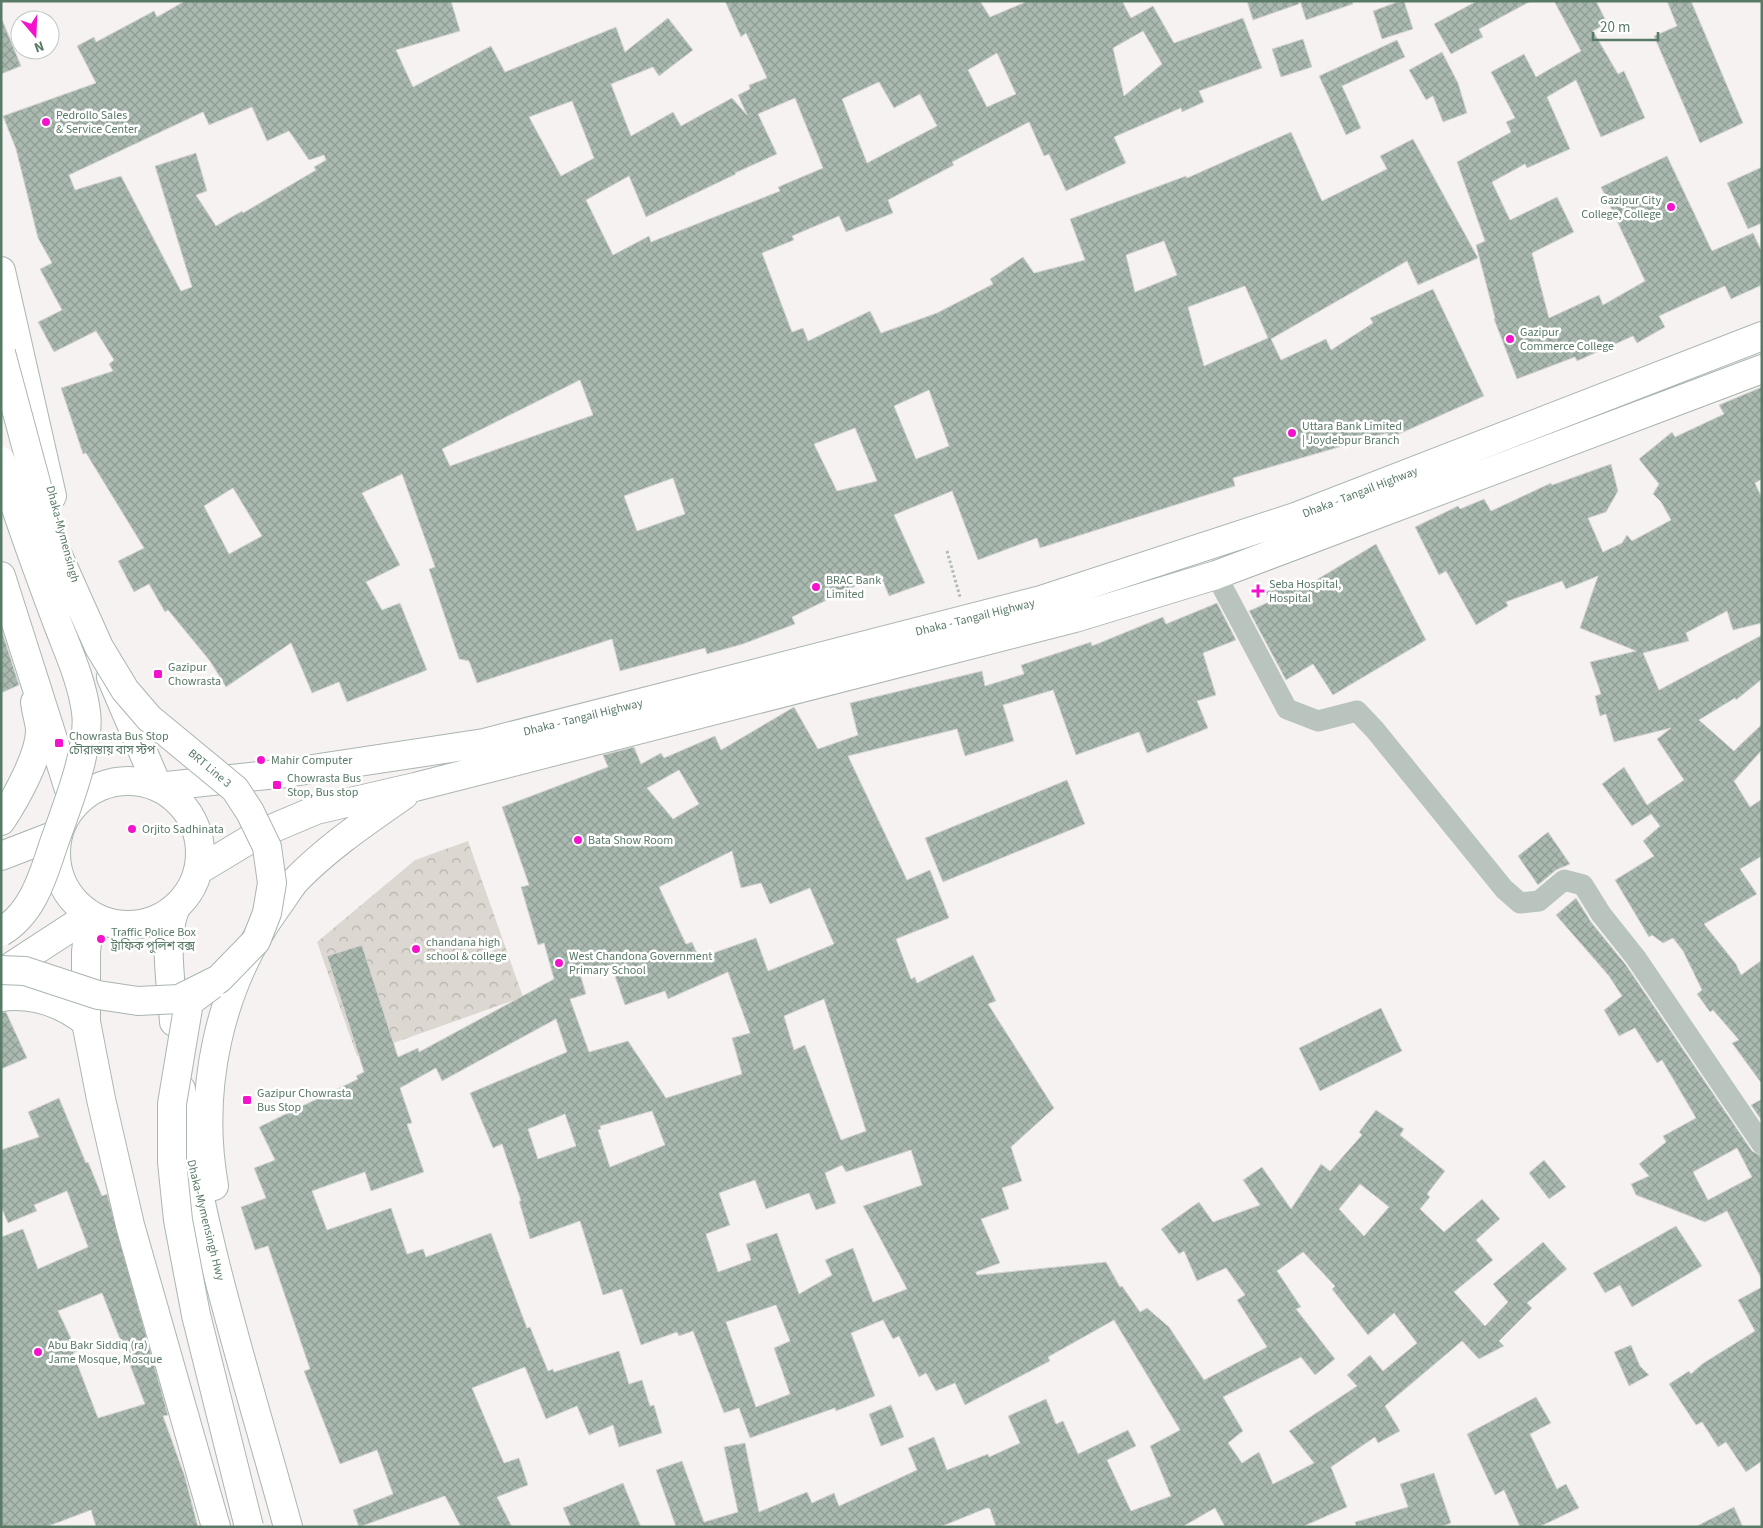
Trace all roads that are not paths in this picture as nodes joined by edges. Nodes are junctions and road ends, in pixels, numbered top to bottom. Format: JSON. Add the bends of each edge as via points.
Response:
{"nodes":[{"id":1,"x":1,"y":271,"type":"edge"},
{"id":2,"x":1762,"y":336,"type":"edge"},
{"id":3,"x":1,"y":353,"type":"edge"},
{"id":4,"x":1762,"y":369,"type":"edge"},
{"id":5,"x":1,"y":461,"type":"edge"},
{"id":6,"x":1216,"y":575,"type":"junction"},
{"id":7,"x":1,"y":576,"type":"edge"},
{"id":8,"x":26,"y":652,"type":"junction"},
{"id":9,"x":158,"y":787,"type":"junction"},
{"id":10,"x":415,"y":787,"type":"junction"},
{"id":11,"x":74,"y":805,"type":"junction"},
{"id":12,"x":1,"y":821,"type":"edge"},
{"id":13,"x":58,"y":834,"type":"junction"},
{"id":14,"x":1,"y":856,"type":"edge"},
{"id":15,"x":199,"y":870,"type":"junction"},
{"id":16,"x":176,"y":907,"type":"junction"},
{"id":17,"x":90,"y":915,"type":"junction"},
{"id":18,"x":1,"y":932,"type":"edge"},
{"id":19,"x":1,"y":972,"type":"edge"},
{"id":20,"x":219,"y":979,"type":"junction"},
{"id":21,"x":1,"y":997,"type":"edge"},
{"id":22,"x":86,"y":1022,"type":"junction"},
{"id":23,"x":1762,"y":1144,"type":"edge"},
{"id":24,"x":213,"y":1252,"type":"junction"},
{"id":25,"x":216,"y":1527,"type":"edge"},
{"id":26,"x":249,"y":1527,"type":"edge"},
{"id":27,"x":288,"y":1527,"type":"edge"}],
"edges":[{"from":1,"to":9,"type":"main road","name":"Dhaka-Mymensingh","via":[[56,510],[80,597]]},
{"from":2,"to":9,"type":"main road","name":"Dhaka - Tangail Highway","via":[[1295,517],[1041,600],[484,743],[286,773]]},
{"from":3,"to":20,"type":"main road","name":"BRT Line 3","bridge":true,"via":[[52,542],[99,647],[124,690],[149,718],[235,789],[267,847],[272,883],[267,913],[256,941]]},
{"from":4,"to":6,"type":"main road","name":"Dhaka - Tangail Highway"},
{"from":5,"to":18,"type":"main road","bridge":true,"via":[[76,673],[86,712],[86,735],[72,790],[40,882],[30,904],[10,927]]},
{"from":6,"to":10,"type":"main road","name":"Dhaka - Tangail Highway","via":[[1075,618]]},
{"from":6,"to":23,"type":"street","via":[[1287,709],[1318,721],[1357,711],[1504,889],[1520,904],[1539,901],[1564,880],[1583,884]]},
{"from":7,"to":8,"type":"main road"},
{"from":8,"to":11,"type":"main road"},
{"from":8,"to":12,"type":"main road","via":[[40,730],[20,793]]},
{"from":9,"to":11,"type":"main road","via":[[136,781],[113,782],[92,790]]},
{"from":9,"to":15,"type":"main road","via":[[189,812],[201,850]]},
{"from":10,"to":15,"type":"main road","name":"Dhaka - Tangail Highway","via":[[316,810],[257,835]]},
{"from":10,"to":24,"type":"main road","via":[[344,837],[296,881],[258,934],[229,996],[219,1026],[209,1098],[208,1157],[218,1211]]},
{"from":11,"to":13,"type":"main road"},
{"from":13,"to":14,"type":"main road"},
{"from":13,"to":17,"type":"main road","via":[[56,857],[61,880],[73,900]]},
{"from":15,"to":16,"type":"main road","via":[[186,896]]},
{"from":16,"to":17,"type":"main road","via":[[157,920],[134,925],[112,924]]},
{"from":16,"to":24,"type":"main road","name":"Dhaka-Mymensingh Hwy","via":[[171,918],[170,951],[175,1044],[189,1151]]},
{"from":17,"to":19,"type":"main road"},
{"from":17,"to":22,"type":"main road","via":[[86,952]]},
{"from":19,"to":20,"type":"main road","name":"BRT Line 3","bridge":true,"via":[[25,971],[98,995],[138,1001],[179,999]]},
{"from":20,"to":26,"type":"main road","bridge":true,"via":[[189,1002],[172,1104],[172,1162],[178,1220],[196,1315]]},
{"from":21,"to":22,"type":"main road","via":[[34,998],[56,1003]]},
{"from":22,"to":25,"type":"main road","via":[[130,1225]]},
{"from":24,"to":27,"type":"main road","name":"Dhaka-Mymensingh Hwy"}]}
